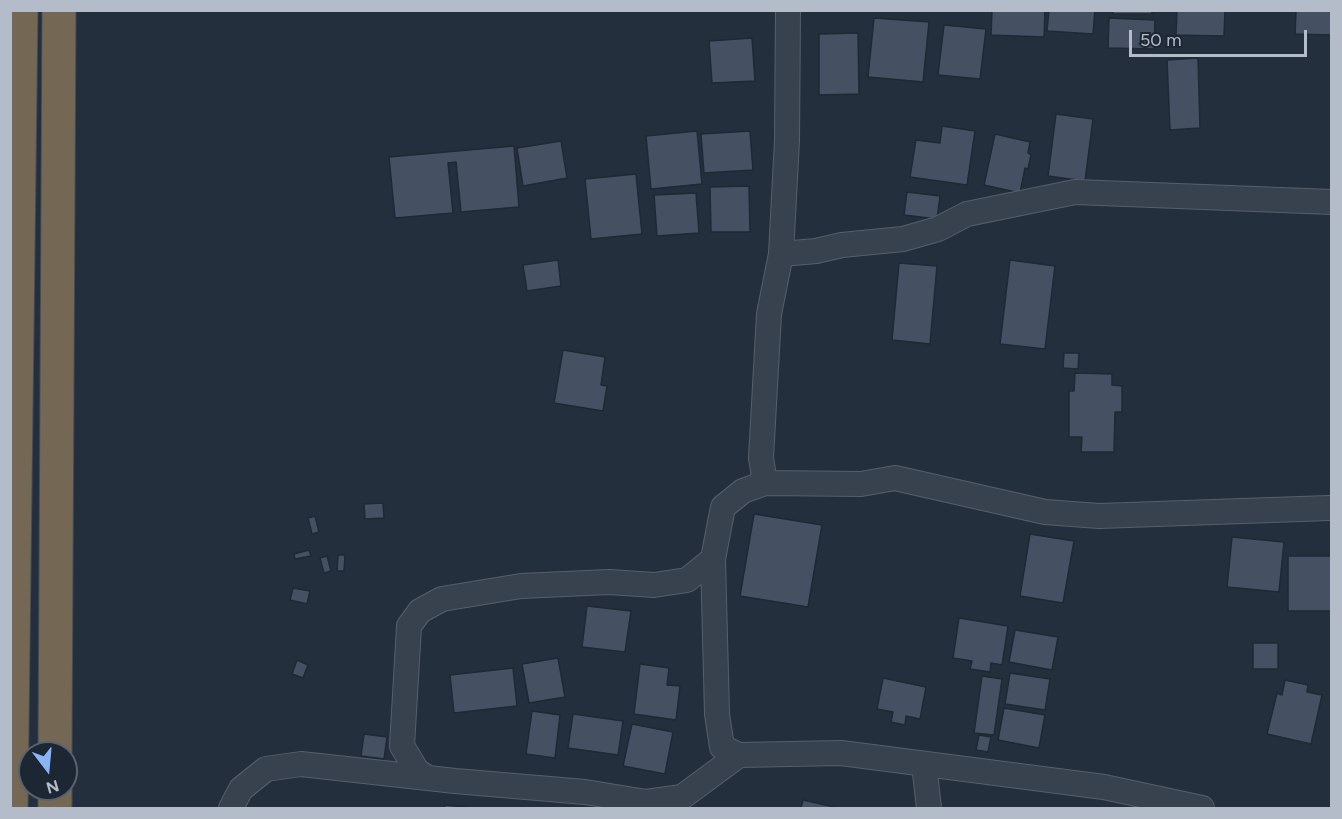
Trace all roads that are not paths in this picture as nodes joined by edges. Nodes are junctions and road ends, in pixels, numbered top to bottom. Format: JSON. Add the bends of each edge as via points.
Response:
{"nodes":[{"id":1,"x":21,"y":10,"type":"edge"},
{"id":2,"x":59,"y":10,"type":"edge"},
{"id":3,"x":788,"y":10,"type":"edge"},
{"id":4,"x":1332,"y":202,"type":"edge"},
{"id":5,"x":781,"y":254,"type":"junction"},
{"id":6,"x":765,"y":483,"type":"junction"},
{"id":7,"x":1331,"y":503,"type":"edge"},
{"id":8,"x":712,"y":559,"type":"junction"},
{"id":9,"x":55,"y":741,"type":"edge"},
{"id":10,"x":739,"y":755,"type":"junction"},
{"id":11,"x":924,"y":764,"type":"junction"},
{"id":12,"x":428,"y":778,"type":"junction"},
{"id":13,"x":11,"y":808,"type":"edge"},
{"id":14,"x":231,"y":808,"type":"edge"},
{"id":15,"x":929,"y":808,"type":"edge"},
{"id":16,"x":1202,"y":808,"type":"edge"}],
"edges":[{"from":1,"to":13,"type":"highway"},
{"from":2,"to":9,"type":"highway"},
{"from":3,"to":5,"type":"street"},
{"from":4,"to":5,"type":"street","via":[[1075,192],[967,214],[939,229],[903,238]]},
{"from":5,"to":6,"type":"street","via":[[769,314],[761,458]]},
{"from":6,"to":7,"type":"street","via":[[861,484],[895,478],[1045,512],[1099,516]]},
{"from":6,"to":8,"type":"street","via":[[743,491],[723,507]]},
{"from":8,"to":10,"type":"street","via":[[717,714],[722,747]]},
{"from":8,"to":12,"type":"street","via":[[687,580],[654,585],[609,582],[521,586],[442,599],[420,611],[409,626],[402,747],[417,771]]},
{"from":10,"to":11,"type":"street","via":[[841,753]]},
{"from":10,"to":12,"type":"street","via":[[682,796],[646,802],[585,792]]},
{"from":11,"to":15,"type":"street"},
{"from":11,"to":16,"type":"street","via":[[1104,787]]},
{"from":12,"to":14,"type":"street","via":[[301,764],[266,768],[241,789]]}]}
